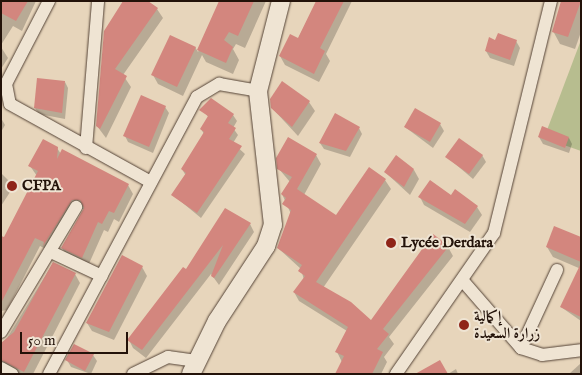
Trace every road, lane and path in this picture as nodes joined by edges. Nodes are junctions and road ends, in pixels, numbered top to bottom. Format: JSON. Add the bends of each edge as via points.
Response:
{"nodes":[{"id":1,"x":49,"y":1,"type":"edge"},
{"id":2,"x":98,"y":1,"type":"edge"},
{"id":3,"x":281,"y":1,"type":"edge"},
{"id":4,"x":551,"y":1,"type":"edge"},
{"id":5,"x":258,"y":91,"type":"junction"},
{"id":6,"x":86,"y":148,"type":"junction"},
{"id":7,"x":151,"y":182,"type":"junction"},
{"id":8,"x":76,"y":207,"type":"dead end"},
{"id":9,"x":51,"y":252,"type":"junction"},
{"id":10,"x":557,"y":270,"type":"dead end"},
{"id":11,"x":102,"y":276,"type":"junction"},
{"id":12,"x":463,"y":280,"type":"junction"},
{"id":13,"x":1,"y":332,"type":"edge"},
{"id":14,"x":521,"y":348,"type":"junction"},
{"id":15,"x":581,"y":350,"type":"edge"},
{"id":16,"x":194,"y":367,"type":"edge"},
{"id":17,"x":1,"y":368,"type":"edge"},
{"id":18,"x":12,"y":374,"type":"edge"},
{"id":19,"x":49,"y":374,"type":"edge"},
{"id":20,"x":133,"y":374,"type":"edge"},
{"id":21,"x":396,"y":374,"type":"edge"}],
"edges":[{"from":1,"to":6,"type":"street","via":[[10,73],[5,96],[21,112]]},
{"from":2,"to":6,"type":"street"},
{"from":3,"to":5,"type":"main road"},
{"from":4,"to":12,"type":"street","via":[[505,203],[494,233]]},
{"from":5,"to":7,"type":"street","via":[[219,84],[197,97]]},
{"from":5,"to":16,"type":"main road","via":[[273,225],[251,274]]},
{"from":6,"to":7,"type":"street"},
{"from":7,"to":11,"type":"street"},
{"from":8,"to":9,"type":"street"},
{"from":9,"to":11,"type":"street"},
{"from":9,"to":13,"type":"street"},
{"from":10,"to":14,"type":"street"},
{"from":11,"to":19,"type":"street"},
{"from":12,"to":14,"type":"street"},
{"from":12,"to":21,"type":"street"},
{"from":14,"to":15,"type":"street","via":[[542,355]]},
{"from":16,"to":20,"type":"street","via":[[168,357]]},
{"from":17,"to":18,"type":"street"}]}
